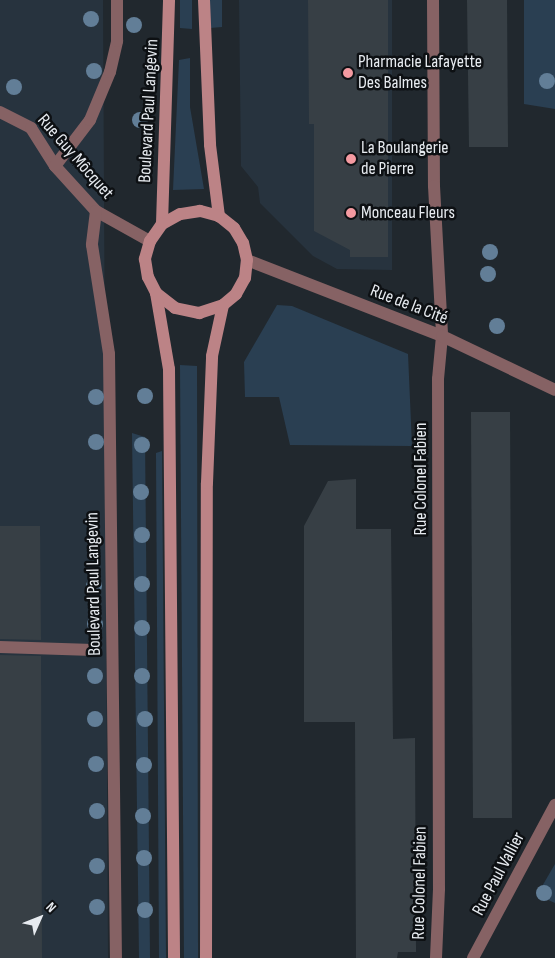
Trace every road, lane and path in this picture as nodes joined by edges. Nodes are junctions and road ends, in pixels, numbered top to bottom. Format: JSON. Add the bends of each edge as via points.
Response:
{"nodes":[{"id":1,"x":117,"y":0,"type":"edge"},
{"id":2,"x":169,"y":0,"type":"edge"},
{"id":3,"x":204,"y":0,"type":"edge"},
{"id":4,"x":433,"y":0,"type":"edge"},
{"id":5,"x":0,"y":112,"type":"edge"},
{"id":6,"x":55,"y":166,"type":"junction"},
{"id":7,"x":96,"y":211,"type":"junction"},
{"id":8,"x":220,"y":216,"type":"junction"},
{"id":9,"x":162,"y":224,"type":"junction"},
{"id":10,"x":150,"y":241,"type":"junction"},
{"id":11,"x":247,"y":260,"type":"junction"},
{"id":12,"x":156,"y":293,"type":"junction"},
{"id":13,"x":223,"y":305,"type":"junction"},
{"id":14,"x":442,"y":336,"type":"junction"},
{"id":15,"x":555,"y":390,"type":"edge"},
{"id":16,"x":0,"y":648,"type":"edge"},
{"id":17,"x":93,"y":650,"type":"dead end"},
{"id":18,"x":555,"y":805,"type":"edge"},
{"id":19,"x":116,"y":958,"type":"edge"},
{"id":20,"x":174,"y":958,"type":"edge"},
{"id":21,"x":206,"y":958,"type":"edge"},
{"id":22,"x":436,"y":958,"type":"edge"},
{"id":23,"x":473,"y":958,"type":"edge"}],
"edges":[{"from":1,"to":6,"type":"street","name":"Boulevard Paul Langevin","via":[[117,42],[110,72],[90,120]]},
{"from":2,"to":9,"type":"main road","name":"Boulevard Paul Langevin"},
{"from":3,"to":8,"type":"main road","via":[[210,145]]},
{"from":4,"to":14,"type":"street","name":"Rue Colonel Fabien","via":[[434,186]]},
{"from":5,"to":6,"type":"street","name":"Rue Guy Môcquet","via":[[30,128]]},
{"from":6,"to":7,"type":"street","name":"Rue Guy Môcquet"},
{"from":7,"to":10,"type":"street","name":"Rue Guy Môcquet"},
{"from":7,"to":19,"type":"street","name":"Boulevard Paul Langevin","via":[[92,245],[109,354]]},
{"from":8,"to":9,"type":"main road","via":[[200,211],[180,214]]},
{"from":8,"to":11,"type":"main road","via":[[239,235]]},
{"from":9,"to":10,"type":"main road"},
{"from":10,"to":12,"type":"main road","via":[[147,268]]},
{"from":11,"to":13,"type":"main road","via":[[244,278],[236,294]]},
{"from":11,"to":14,"type":"street","name":"Rue de la Cité"},
{"from":12,"to":13,"type":"main road","via":[[175,308],[199,312]]},
{"from":12,"to":20,"type":"main road","via":[[169,369]]},
{"from":13,"to":21,"type":"main road","via":[[212,356],[207,483]]},
{"from":14,"to":15,"type":"street","name":"Rue de la Cité"},
{"from":14,"to":22,"type":"street","name":"Rue Colonel Fabien","via":[[438,379],[439,889]]},
{"from":16,"to":17,"type":"street"},
{"from":18,"to":23,"type":"street","name":"Rue Paul Vallier"}]}
